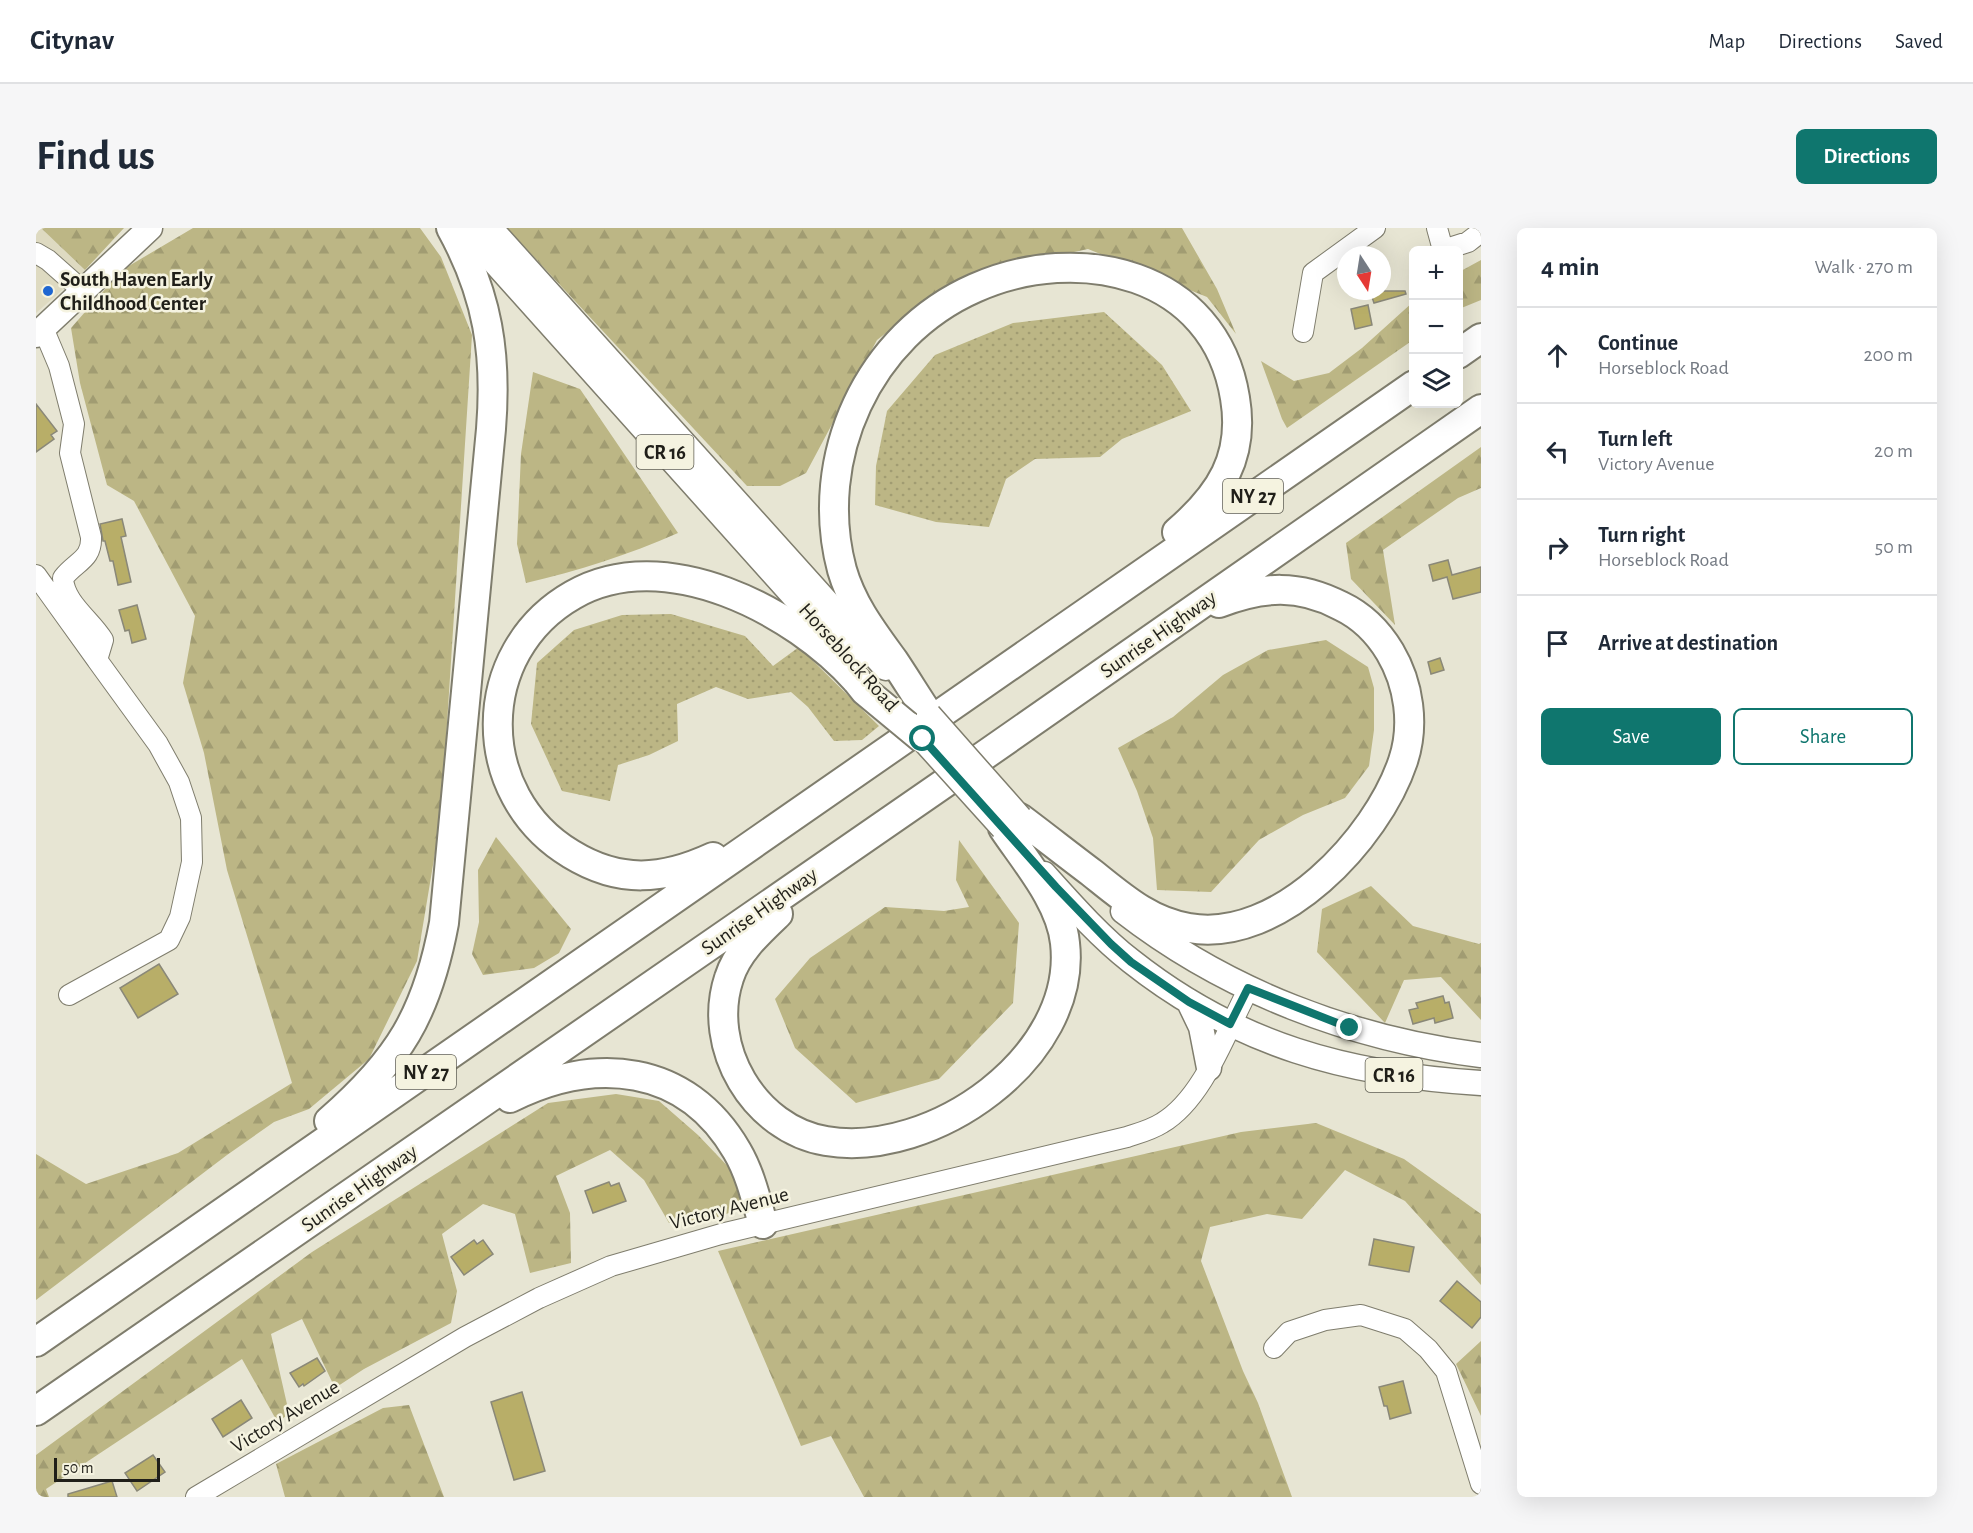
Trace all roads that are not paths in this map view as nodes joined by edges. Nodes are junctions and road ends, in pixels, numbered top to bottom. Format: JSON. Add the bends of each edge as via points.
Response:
{"nodes":[{"id":1,"x":150,"y":228,"type":"edge"},
{"id":2,"x":451,"y":228,"type":"edge"},
{"id":3,"x":464,"y":228,"type":"edge"},
{"id":4,"x":490,"y":228,"type":"edge"},
{"id":5,"x":1375,"y":228,"type":"edge"},
{"id":6,"x":1437,"y":228,"type":"edge"},
{"id":7,"x":1481,"y":232,"type":"edge"},
{"id":8,"x":1442,"y":246,"type":"edge"},
{"id":9,"x":1456,"y":246,"type":"edge"},
{"id":10,"x":36,"y":253,"type":"edge"},
{"id":11,"x":83,"y":291,"type":"junction"},
{"id":12,"x":40,"y":331,"type":"edge"},
{"id":13,"x":1303,"y":332,"type":"dead end"},
{"id":14,"x":1481,"y":338,"type":"edge"},
{"id":15,"x":1463,"y":351,"type":"edge"},
{"id":16,"x":1409,"y":388,"type":"edge"},
{"id":17,"x":1481,"y":410,"type":"edge"},
{"id":18,"x":36,"y":575,"type":"edge"},
{"id":19,"x":1093,"y":607,"type":"junction"},
{"id":20,"x":1178,"y":620,"type":"junction"},
{"id":21,"x":97,"y":660,"type":"junction"},
{"id":22,"x":873,"y":669,"type":"junction"},
{"id":23,"x":926,"y":727,"type":"junction"},
{"id":24,"x":815,"y":801,"type":"junction"},
{"id":25,"x":1011,"y":823,"type":"junction"},
{"id":26,"x":865,"y":837,"type":"junction"},
{"id":27,"x":1248,"y":988,"type":"junction"},
{"id":28,"x":69,"y":995,"type":"dead end"},
{"id":29,"x":1189,"y":1002,"type":"junction"},
{"id":30,"x":1230,"y":1024,"type":"junction"},
{"id":31,"x":1481,"y":1055,"type":"edge"},
{"id":32,"x":1209,"y":1068,"type":"junction"},
{"id":33,"x":1481,"y":1083,"type":"edge"},
{"id":34,"x":433,"y":1137,"type":"junction"},
{"id":35,"x":227,"y":1210,"type":"junction"},
{"id":36,"x":763,"y":1224,"type":"junction"},
{"id":37,"x":36,"y":1342,"type":"edge"},
{"id":38,"x":1274,"y":1348,"type":"dead end"},
{"id":39,"x":36,"y":1411,"type":"edge"},
{"id":40,"x":1481,"y":1484,"type":"edge"},
{"id":41,"x":196,"y":1497,"type":"edge"}],
"edges":[{"from":1,"to":11,"type":"main road"},
{"from":2,"to":35,"type":"highway","via":[[470,264],[480,296],[490,337],[494,382],[448,889],[435,965],[420,1009],[382,1070]]},
{"from":3,"to":22,"type":"main road","name":"Horseblock Road","number":"CR 16"},
{"from":4,"to":22,"type":"main road","name":"Horseblock Road","number":"CR 16"},
{"from":5,"to":13,"type":"street","via":[[1313,273]]},
{"from":6,"to":8,"type":"street"},
{"from":7,"to":9,"type":"street"},
{"from":10,"to":11,"type":"street"},
{"from":11,"to":12,"type":"main road"},
{"from":12,"to":21,"type":"street","via":[[59,366],[74,424],[70,453],[92,537],[92,549],[70,568],[63,578],[64,585],[75,606],[103,640]]},
{"from":14,"to":15,"type":"highway"},
{"from":16,"to":19,"type":"highway","number":"NY 27"},
{"from":17,"to":20,"type":"highway","name":"Sunrise Highway","number":"NY 27"},
{"from":18,"to":21,"type":"street"},
{"from":19,"to":22,"type":"highway","via":[[1197,515],[1221,485],[1237,437],[1233,386],[1222,353],[1203,324],[1157,286],[1126,274],[1087,268],[1019,274],[975,288],[917,325],[872,377],[849,420],[835,486],[835,530],[843,572],[869,628]]},
{"from":19,"to":24,"type":"highway","number":"NY 27"},
{"from":20,"to":25,"type":"highway","via":[[1243,594],[1293,590],[1346,608],[1361,617],[1385,643],[1406,690],[1407,742],[1387,797],[1350,851],[1317,883],[1264,916],[1219,929],[1189,928],[1159,920],[1133,906]]},
{"from":20,"to":26,"type":"highway","name":"Sunrise Highway","number":"NY 27"},
{"from":21,"to":28,"type":"street","via":[[158,744],[179,782],[191,818],[192,862],[180,917],[169,940]]},
{"from":22,"to":23,"type":"highway"},
{"from":22,"to":23,"type":"highway","bridge":true,"via":[[865,691]]},
{"from":22,"to":24,"type":"highway","via":[[833,657],[791,625],[748,601],[684,580],[642,576],[605,581],[572,595],[529,632],[509,666],[497,726],[498,744],[513,794],[534,824],[561,848],[592,865],[645,876],[680,871],[714,857]]},
{"from":23,"to":25,"type":"main road","number":"CR 16","bridge":true},
{"from":24,"to":35,"type":"highway","number":"NY 27"},
{"from":25,"to":26,"type":"highway","via":[[1062,928],[1066,954],[1064,982],[1049,1024],[1018,1066],[972,1104],[897,1136],[843,1143],[793,1131],[755,1101],[732,1061],[724,1032],[723,1005],[733,967],[752,940]]},
{"from":25,"to":27,"type":"main road","number":"CR 16","via":[[1166,942]]},
{"from":25,"to":29,"type":"main road","number":"CR 16","via":[[1056,887],[1111,944]]},
{"from":26,"to":34,"type":"highway","name":"Sunrise Highway","number":"NY 27"},
{"from":27,"to":30,"type":"street","name":"Victory Avenue"},
{"from":27,"to":31,"type":"main road","number":"CR 16","via":[[1350,1028],[1427,1047]]},
{"from":29,"to":30,"type":"main road","number":"CR 16"},
{"from":29,"to":32,"type":"main road","via":[[1202,1027]]},
{"from":30,"to":32,"type":"street","name":"Victory Avenue"},
{"from":30,"to":33,"type":"main road","number":"CR 16","via":[[1268,1042],[1320,1059],[1388,1075]]},
{"from":32,"to":36,"type":"street","name":"Victory Avenue","via":[[1183,1106],[1140,1133]]},
{"from":34,"to":36,"type":"highway","via":[[524,1091],[559,1079],[610,1072],[644,1077],[688,1098],[722,1129],[744,1166]]},
{"from":34,"to":39,"type":"highway","name":"Sunrise Highway","number":"NY 27"},
{"from":35,"to":37,"type":"highway","number":"NY 27"},
{"from":36,"to":41,"type":"street","name":"Victory Avenue","via":[[611,1266],[539,1298]]},
{"from":38,"to":40,"type":"street","via":[[1289,1332],[1325,1320],[1361,1315],[1405,1329],[1446,1371]]}]}
